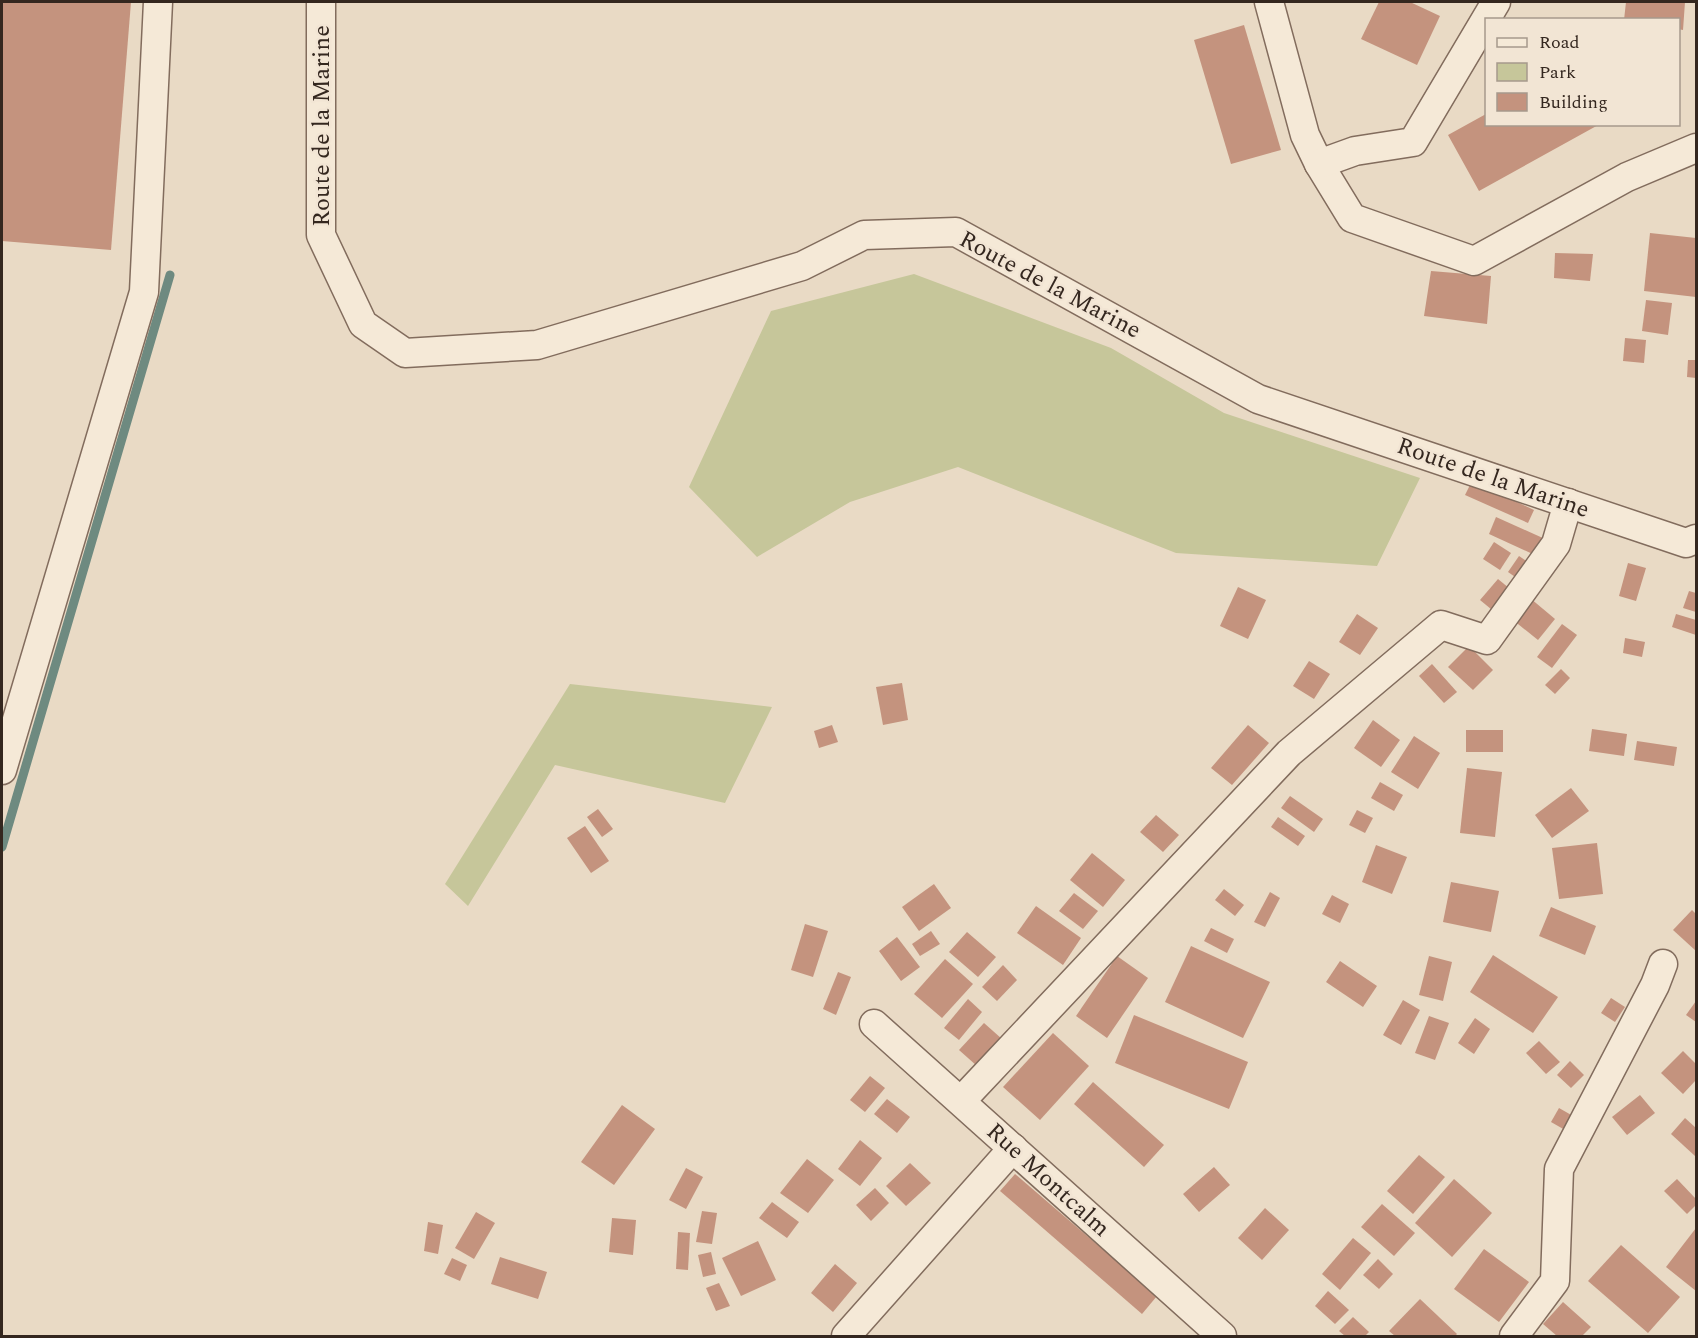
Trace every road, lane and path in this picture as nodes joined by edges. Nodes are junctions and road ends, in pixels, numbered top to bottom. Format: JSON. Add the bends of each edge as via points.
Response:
{"nodes":[{"id":1,"x":158,"y":2,"type":"edge"},
{"id":2,"x":321,"y":2,"type":"edge"},
{"id":3,"x":1269,"y":2,"type":"edge"},
{"id":4,"x":1496,"y":2,"type":"edge"},
{"id":5,"x":1487,"y":18,"type":"edge"},
{"id":6,"x":1485,"y":21,"type":"edge"},
{"id":7,"x":1696,"y":148,"type":"edge"},
{"id":8,"x":1319,"y":164,"type":"junction"},
{"id":9,"x":1568,"y":503,"type":"junction"},
{"id":10,"x":1696,"y":539,"type":"edge"},
{"id":11,"x":2,"y":770,"type":"edge"},
{"id":12,"x":1663,"y":964,"type":"dead end"},
{"id":13,"x":874,"y":1024,"type":"dead end"},
{"id":14,"x":961,"y":1101,"type":"junction"},
{"id":15,"x":1013,"y":1148,"type":"junction"},
{"id":16,"x":846,"y":1336,"type":"edge"},
{"id":17,"x":1222,"y":1336,"type":"edge"},
{"id":18,"x":1514,"y":1336,"type":"edge"}],
"edges":[{"from":1,"to":11,"type":"street","via":[[144,292]]},
{"from":2,"to":9,"type":"street","name":"Route de la Marine","via":[[321,235],[363,324],[405,353],[537,345],[802,266],[864,235],[956,232],[1258,399]]},
{"from":3,"to":8,"type":"street","via":[[1305,135]]},
{"from":4,"to":5,"type":"street"},
{"from":6,"to":8,"type":"street","via":[[1413,142],[1355,151]]},
{"from":7,"to":8,"type":"street","via":[[1627,177],[1474,261],[1353,218]]},
{"from":9,"to":10,"type":"street","name":"Route de la Marine","via":[[1686,543]]},
{"from":9,"to":14,"type":"street","via":[[1556,544],[1487,640],[1441,625],[1289,753]]},
{"from":12,"to":18,"type":"street","via":[[1559,1169],[1556,1281]]},
{"from":13,"to":14,"type":"street","name":"Rue Montcalm"},
{"from":14,"to":15,"type":"street","name":"Rue Montcalm"},
{"from":15,"to":16,"type":"street"},
{"from":15,"to":17,"type":"street","name":"Rue Montcalm"}]}
